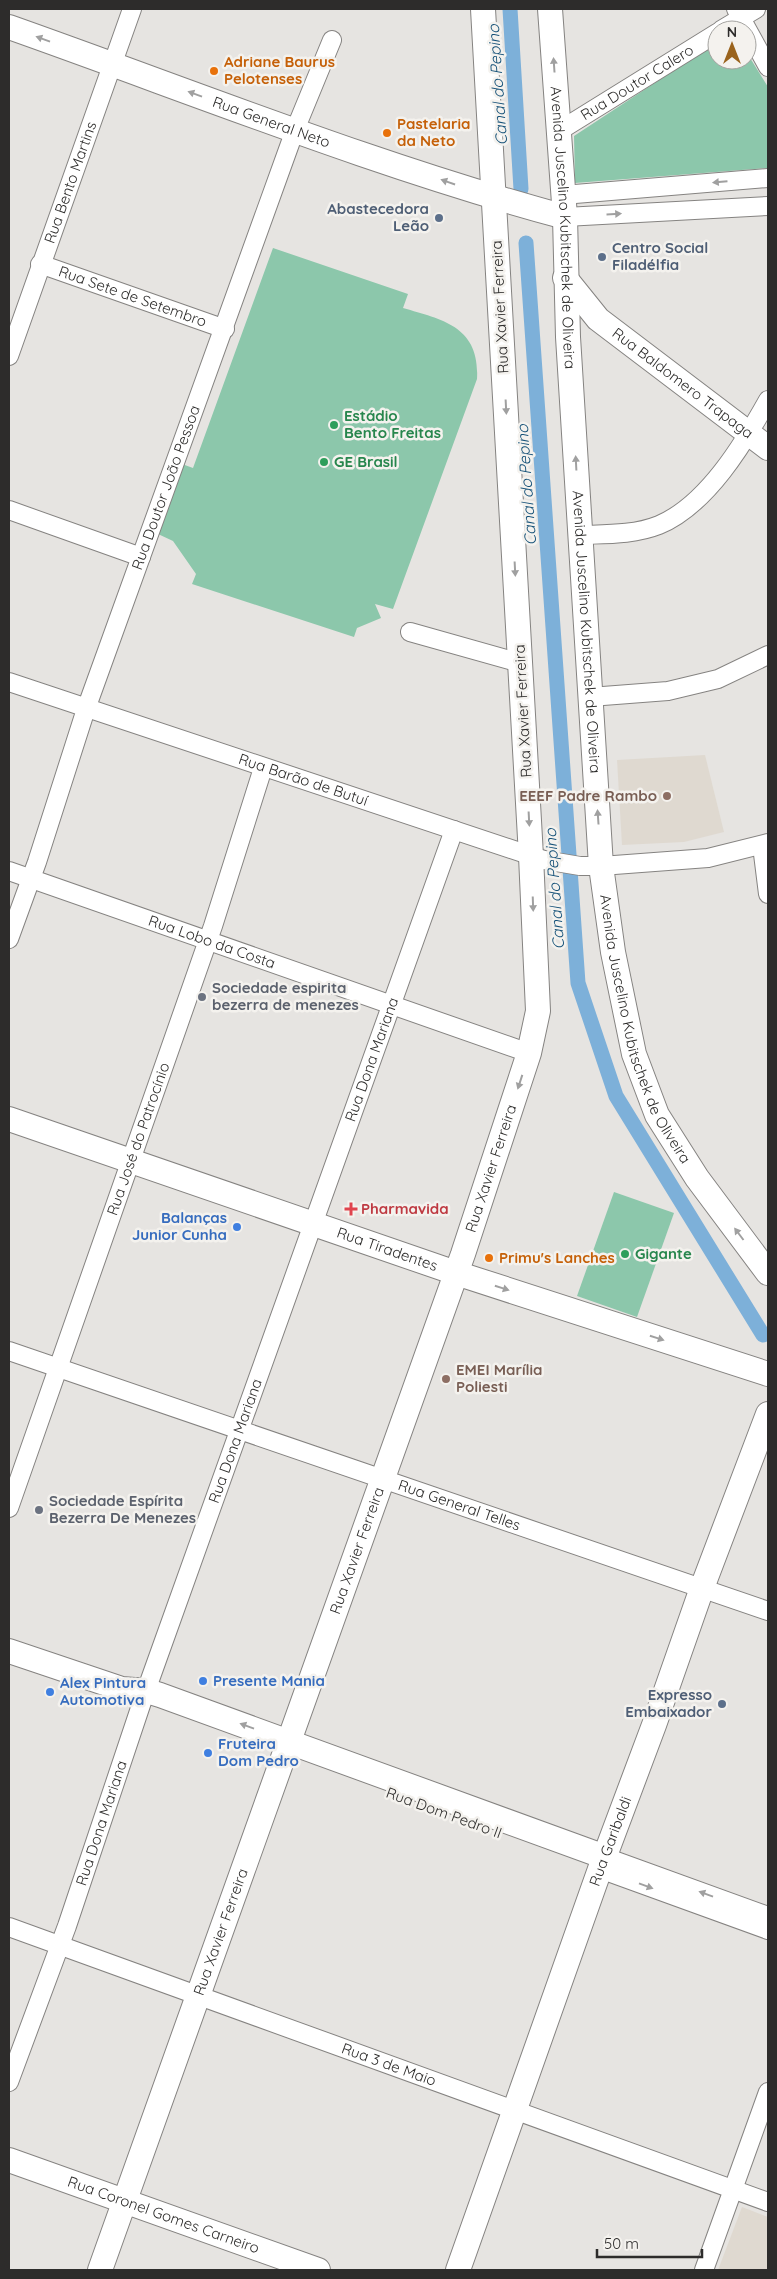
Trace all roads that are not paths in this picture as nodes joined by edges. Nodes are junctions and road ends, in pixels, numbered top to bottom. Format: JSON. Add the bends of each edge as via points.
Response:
{"nodes":[{"id":1,"x":132,"y":9,"type":"edge"},
{"id":2,"x":483,"y":9,"type":"edge"},
{"id":3,"x":550,"y":9,"type":"edge"},
{"id":4,"x":756,"y":9,"type":"edge"},
{"id":5,"x":738,"y":13,"type":"edge"},
{"id":6,"x":9,"y":26,"type":"edge"},
{"id":7,"x":707,"y":39,"type":"edge"},
{"id":8,"x":332,"y":40,"type":"dead end"},
{"id":9,"x":113,"y":64,"type":"junction"},
{"id":10,"x":768,"y":67,"type":"edge"},
{"id":11,"x":296,"y":130,"type":"junction"},
{"id":12,"x":559,"y":131,"type":"junction"},
{"id":13,"x":768,"y":178,"type":"edge"},
{"id":14,"x":494,"y":198,"type":"junction"},
{"id":15,"x":564,"y":206,"type":"junction"},
{"id":16,"x":768,"y":206,"type":"edge"},
{"id":17,"x":40,"y":264,"type":"junction"},
{"id":18,"x":565,"y":278,"type":"junction"},
{"id":19,"x":598,"y":319,"type":"junction"},
{"id":20,"x":225,"y":329,"type":"junction"},
{"id":21,"x":568,"y":337,"type":"junction"},
{"id":22,"x":9,"y":356,"type":"edge"},
{"id":23,"x":768,"y":400,"type":"edge"},
{"id":24,"x":750,"y":434,"type":"junction"},
{"id":25,"x":768,"y":448,"type":"edge"},
{"id":26,"x":9,"y":510,"type":"edge"},
{"id":27,"x":580,"y":535,"type":"junction"},
{"id":28,"x":141,"y":557,"type":"junction"},
{"id":29,"x":410,"y":632,"type":"dead end"},
{"id":30,"x":768,"y":655,"type":"edge"},
{"id":31,"x":520,"y":663,"type":"junction"},
{"id":32,"x":9,"y":682,"type":"edge"},
{"id":33,"x":590,"y":697,"type":"junction"},
{"id":34,"x":86,"y":709,"type":"junction"},
{"id":35,"x":263,"y":768,"type":"junction"},
{"id":36,"x":454,"y":830,"type":"junction"},
{"id":37,"x":765,"y":844,"type":"edge"},
{"id":38,"x":538,"y":858,"type":"junction"},
{"id":39,"x":590,"y":866,"type":"junction"},
{"id":40,"x":9,"y":871,"type":"edge"},
{"id":41,"x":32,"y":878,"type":"junction"},
{"id":42,"x":768,"y":894,"type":"edge"},
{"id":43,"x":9,"y":939,"type":"edge"},
{"id":44,"x":208,"y":940,"type":"junction"},
{"id":45,"x":393,"y":1006,"type":"junction"},
{"id":46,"x":529,"y":1053,"type":"junction"},
{"id":47,"x":9,"y":1120,"type":"edge"},
{"id":48,"x":130,"y":1162,"type":"junction"},
{"id":49,"x":312,"y":1224,"type":"junction"},
{"id":50,"x":456,"y":1273,"type":"junction"},
{"id":51,"x":768,"y":1273,"type":"edge"},
{"id":52,"x":9,"y":1351,"type":"edge"},
{"id":53,"x":58,"y":1369,"type":"junction"},
{"id":54,"x":768,"y":1374,"type":"edge"},
{"id":55,"x":768,"y":1414,"type":"edge"},
{"id":56,"x":239,"y":1429,"type":"junction"},
{"id":57,"x":382,"y":1480,"type":"junction"},
{"id":58,"x":9,"y":1508,"type":"edge"},
{"id":59,"x":702,"y":1588,"type":"junction"},
{"id":60,"x":768,"y":1611,"type":"edge"},
{"id":61,"x":9,"y":1650,"type":"edge"},
{"id":62,"x":144,"y":1697,"type":"junction"},
{"id":63,"x":286,"y":1749,"type":"junction"},
{"id":64,"x":602,"y":1863,"type":"junction"},
{"id":65,"x":731,"y":1910,"type":"junction"},
{"id":66,"x":768,"y":1916,"type":"edge"},
{"id":67,"x":9,"y":1927,"type":"edge"},
{"id":68,"x":768,"y":1930,"type":"edge"},
{"id":69,"x":60,"y":1945,"type":"junction"},
{"id":70,"x":198,"y":1996,"type":"junction"},
{"id":71,"x":9,"y":2082,"type":"edge"},
{"id":72,"x":768,"y":2092,"type":"edge"},
{"id":73,"x":517,"y":2110,"type":"junction"},
{"id":74,"x":9,"y":2160,"type":"edge"},
{"id":75,"x":733,"y":2190,"type":"junction"},
{"id":76,"x":125,"y":2200,"type":"junction"},
{"id":77,"x":768,"y":2202,"type":"edge"},
{"id":78,"x":100,"y":2270,"type":"edge"},
{"id":79,"x":318,"y":2270,"type":"edge"},
{"id":80,"x":458,"y":2270,"type":"edge"},
{"id":81,"x":704,"y":2270,"type":"edge"}],
"edges":[{"from":1,"to":9,"type":"street","name":"Rua Bento Martins"},
{"from":2,"to":14,"type":"main road","name":"Rua Xavier Ferreira"},
{"from":12,"to":3,"type":"main road","name":"Avenida Juscelino Kubitschek de Oliveira","one_way":true},
{"from":4,"to":5,"type":"street"},
{"from":5,"to":10,"type":"street"},
{"from":9,"to":6,"type":"main road","name":"Rua General Neto","one_way":true},
{"from":7,"to":12,"type":"street","name":"Rua Doutor Calero"},
{"from":8,"to":11,"type":"street","name":"Rua Doutor João Pessoa"},
{"from":11,"to":9,"type":"main road","name":"Rua General Neto","one_way":true},
{"from":9,"to":17,"type":"street","name":"Rua Bento Martins"},
{"from":14,"to":11,"type":"main road","name":"Rua General Neto","one_way":true},
{"from":11,"to":20,"type":"street","name":"Rua Doutor João Pessoa"},
{"from":12,"to":15,"type":"main road","name":"Avenida Juscelino Kubitschek de Oliveira"},
{"from":13,"to":15,"type":"street","one_way":true},
{"from":14,"to":15,"type":"main road","name":"Rua General Neto","via":[[537,210]]},
{"from":14,"to":31,"type":"main road","name":"Rua Xavier Ferreira","one_way":true},
{"from":15,"to":16,"type":"street","one_way":true},
{"from":15,"to":18,"type":"main road","name":"Avenida Juscelino Kubitschek de Oliveira"},
{"from":17,"to":20,"type":"street","name":"Rua Sete de Setembro"},
{"from":17,"to":22,"type":"street","name":"Rua Bento Martins"},
{"from":18,"to":19,"type":"main road","name":"Rua Baldomero Trapaga"},
{"from":18,"to":21,"type":"main road","name":"Avenida Juscelino Kubitschek de Oliveira"},
{"from":19,"to":21,"type":"main road","name":"Rua Baldomero Trapaga","via":[[582,318],[573,324]]},
{"from":19,"to":24,"type":"main road","name":"Rua Baldomero Trapaga"},
{"from":20,"to":28,"type":"street","name":"Rua Doutor João Pessoa"},
{"from":27,"to":21,"type":"main road","name":"Avenida Juscelino Kubitschek de Oliveira","one_way":true},
{"from":23,"to":24,"type":"street"},
{"from":24,"to":25,"type":"main road","name":"Rua Baldomero Trapaga"},
{"from":24,"to":27,"type":"street","via":[[709,486],[675,515],[633,532]]},
{"from":26,"to":28,"type":"street"},
{"from":27,"to":33,"type":"main road","name":"Avenida Juscelino Kubitschek de Oliveira"},
{"from":28,"to":34,"type":"street","name":"Rua Doutor João Pessoa"},
{"from":29,"to":31,"type":"street"},
{"from":30,"to":33,"type":"street","via":[[718,679],[668,691]]},
{"from":31,"to":38,"type":"main road","name":"Rua Xavier Ferreira","one_way":true},
{"from":32,"to":34,"type":"street","name":"Rua Barão de Butuí"},
{"from":39,"to":33,"type":"main road","name":"Avenida Juscelino Kubitschek de Oliveira","one_way":true},
{"from":34,"to":35,"type":"street","name":"Rua Barão de Butuí"},
{"from":34,"to":41,"type":"street","name":"Rua Doutor João Pessoa"},
{"from":35,"to":36,"type":"street","name":"Rua Barão de Butuí"},
{"from":35,"to":44,"type":"street","name":"Rua José do Patrocínio"},
{"from":36,"to":38,"type":"street","name":"Rua Barão de Butuí"},
{"from":36,"to":45,"type":"street","name":"Rua Dona Mariana"},
{"from":37,"to":39,"type":"street","name":"Rua Barão de Butuí","via":[[708,858]]},
{"from":37,"to":42,"type":"street"},
{"from":38,"to":39,"type":"street","name":"Rua Barão de Butuí"},
{"from":38,"to":46,"type":"main road","name":"Rua Xavier Ferreira","one_way":true,"via":[[538,1011]]},
{"from":51,"to":39,"type":"main road","name":"Avenida Juscelino Kubitschek de Oliveira","one_way":true,"via":[[697,1178],[657,1115],[634,1054],[613,952]]},
{"from":40,"to":41,"type":"street","name":"Rua Lobo da Costa"},
{"from":41,"to":43,"type":"street","name":"Rua Doutor João Pessoa"},
{"from":41,"to":44,"type":"street","name":"Rua Lobo da Costa"},
{"from":44,"to":45,"type":"street","name":"Rua Lobo da Costa"},
{"from":44,"to":48,"type":"street","name":"Rua José do Patrocínio"},
{"from":45,"to":46,"type":"street","name":"Rua Lobo da Costa"},
{"from":45,"to":49,"type":"street","name":"Rua Dona Mariana"},
{"from":46,"to":50,"type":"main road","name":"Rua Xavier Ferreira","one_way":true},
{"from":47,"to":48,"type":"main road","name":"Rua Tiradentes"},
{"from":48,"to":49,"type":"main road","name":"Rua Tiradentes"},
{"from":48,"to":53,"type":"street","name":"Rua José do Patrocínio"},
{"from":49,"to":50,"type":"main road","name":"Rua Tiradentes"},
{"from":49,"to":56,"type":"street","name":"Rua Dona Mariana"},
{"from":50,"to":54,"type":"main road","name":"Rua Tiradentes","one_way":true},
{"from":50,"to":57,"type":"main road","name":"Rua Xavier Ferreira"},
{"from":52,"to":53,"type":"street","name":"Rua General Telles"},
{"from":53,"to":56,"type":"street","name":"Rua General Telles"},
{"from":53,"to":58,"type":"street","name":"Rua José do Patrocínio"},
{"from":55,"to":59,"type":"main road","name":"Rua Garibaldi"},
{"from":56,"to":57,"type":"street","name":"Rua General Telles"},
{"from":56,"to":62,"type":"street","name":"Rua Dona Mariana"},
{"from":57,"to":59,"type":"street","name":"Rua General Telles"},
{"from":57,"to":63,"type":"main road","name":"Rua Xavier Ferreira"},
{"from":59,"to":60,"type":"street","name":"Rua General Telles"},
{"from":59,"to":64,"type":"main road","name":"Rua Garibaldi"},
{"from":61,"to":62,"type":"main road","name":"Rua Dom Pedro II"},
{"from":62,"to":63,"type":"main road","name":"Rua Dom Pedro II","via":[[159,1710]]},
{"from":62,"to":69,"type":"street","name":"Rua Dona Mariana"},
{"from":63,"to":64,"type":"main road","name":"Rua Dom Pedro II"},
{"from":63,"to":70,"type":"main road","name":"Rua Xavier Ferreira"},
{"from":64,"to":65,"type":"street","name":"Rua Dom Pedro II"},
{"from":64,"to":73,"type":"main road","name":"Rua Garibaldi"},
{"from":65,"to":66,"type":"street","name":"Rua Dom Pedro II"},
{"from":65,"to":68,"type":"street","name":"Rua Dom Pedro II"},
{"from":67,"to":69,"type":"street","name":"Rua 3 de Maio"},
{"from":69,"to":70,"type":"street","name":"Rua 3 de Maio"},
{"from":69,"to":71,"type":"street","name":"Rua Dona Mariana"},
{"from":70,"to":73,"type":"street","name":"Rua 3 de Maio"},
{"from":70,"to":76,"type":"main road","name":"Rua Xavier Ferreira"},
{"from":72,"to":75,"type":"street"},
{"from":73,"to":75,"type":"street","name":"Rua 3 de Maio"},
{"from":73,"to":80,"type":"main road","name":"Rua Garibaldi"},
{"from":74,"to":76,"type":"main road","name":"Rua Coronel Gomes Carneiro"},
{"from":75,"to":77,"type":"street","name":"Rua 3 de Maio"},
{"from":75,"to":81,"type":"street"},
{"from":76,"to":78,"type":"main road","name":"Rua Xavier Ferreira"},
{"from":76,"to":79,"type":"main road","name":"Rua Coronel Gomes Carneiro"}]}
